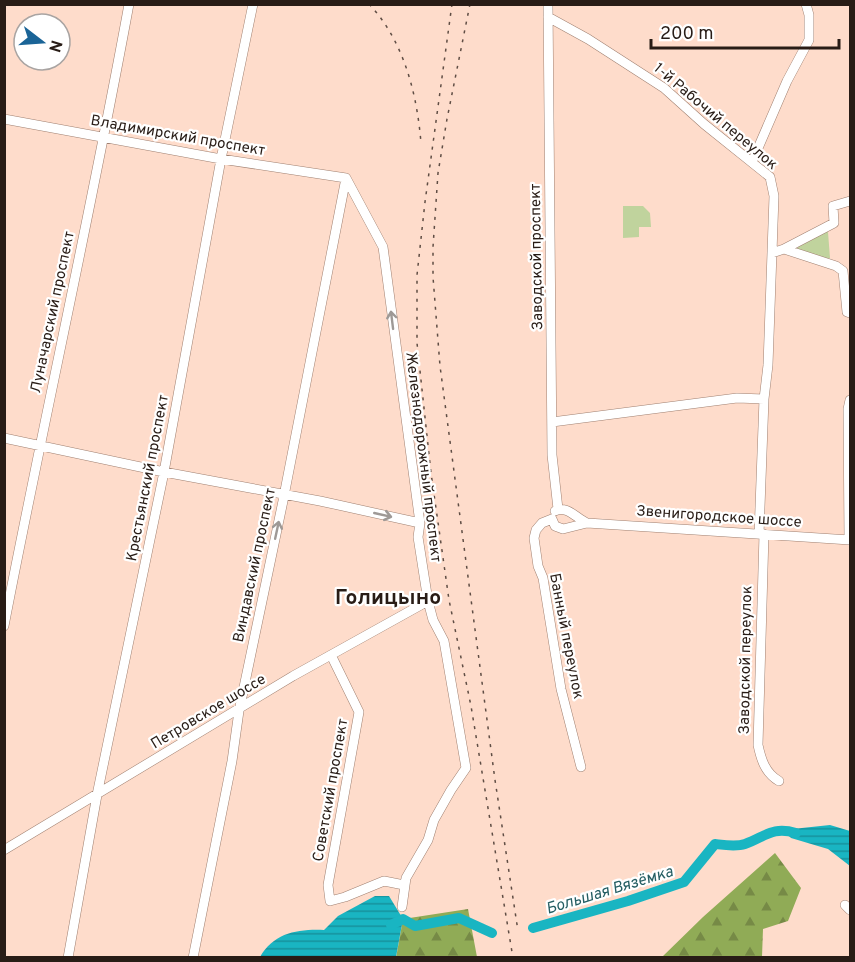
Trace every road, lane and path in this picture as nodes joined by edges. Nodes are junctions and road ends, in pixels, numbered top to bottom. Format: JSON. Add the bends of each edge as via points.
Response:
{"nodes":[{"id":1,"x":129,"y":4,"type":"edge"},
{"id":2,"x":253,"y":4,"type":"edge"},
{"id":3,"x":548,"y":4,"type":"edge"},
{"id":4,"x":806,"y":4,"type":"edge"},
{"id":5,"x":548,"y":17,"type":"junction"},
{"id":6,"x":4,"y":119,"type":"edge"},
{"id":7,"x":104,"y":137,"type":"junction"},
{"id":8,"x":221,"y":159,"type":"junction"},
{"id":9,"x":752,"y":162,"type":"junction"},
{"id":10,"x":346,"y":178,"type":"junction"},
{"id":11,"x":850,"y":201,"type":"edge"},
{"id":12,"x":784,"y":249,"type":"junction"},
{"id":13,"x":772,"y":253,"type":"junction"},
{"id":14,"x":850,"y":313,"type":"edge"},
{"id":15,"x":764,"y":399,"type":"junction"},
{"id":16,"x":850,"y":400,"type":"edge"},
{"id":17,"x":552,"y":422,"type":"junction"},
{"id":18,"x":4,"y":438,"type":"edge"},
{"id":19,"x":39,"y":445,"type":"junction"},
{"id":20,"x":164,"y":472,"type":"junction"},
{"id":21,"x":284,"y":494,"type":"junction"},
{"id":22,"x":558,"y":509,"type":"junction"},
{"id":23,"x":570,"y":513,"type":"junction"},
{"id":24,"x":552,"y":519,"type":"junction"},
{"id":25,"x":420,"y":523,"type":"junction"},
{"id":26,"x":587,"y":523,"type":"junction"},
{"id":27,"x":567,"y":527,"type":"junction"},
{"id":28,"x":761,"y":534,"type":"junction"},
{"id":29,"x":850,"y":540,"type":"edge"},
{"id":30,"x":428,"y":601,"type":"junction"},
{"id":31,"x":4,"y":626,"type":"edge"},
{"id":32,"x":331,"y":655,"type":"junction"},
{"id":33,"x":239,"y":711,"type":"junction"},
{"id":34,"x":581,"y":767,"type":"dead end"},
{"id":35,"x":778,"y":781,"type":"dead end"},
{"id":36,"x":98,"y":795,"type":"junction"},
{"id":37,"x":4,"y":850,"type":"edge"},
{"id":38,"x":404,"y":885,"type":"junction"},
{"id":39,"x":402,"y":907,"type":"dead end"},
{"id":40,"x":68,"y":957,"type":"edge"},
{"id":41,"x":194,"y":957,"type":"edge"}],
"edges":[{"from":1,"to":7,"type":"street","name":"Луначарский проспект"},
{"from":2,"to":8,"type":"street","name":"Крестьянский проспект"},
{"from":3,"to":5,"type":"street","name":"Заводской проспект"},
{"from":4,"to":9,"type":"street","via":[[809,39]]},
{"from":5,"to":9,"type":"street","name":"1-й Рабочий переулок","via":[[664,88]]},
{"from":5,"to":17,"type":"street","name":"Заводской проспект"},
{"from":6,"to":7,"type":"street","name":"Владимирский проспект"},
{"from":7,"to":8,"type":"street","name":"Владимирский проспект"},
{"from":7,"to":19,"type":"street","name":"Луначарский проспект"},
{"from":8,"to":10,"type":"street","name":"Владимирский проспект"},
{"from":8,"to":20,"type":"street","name":"Крестьянский проспект"},
{"from":9,"to":13,"type":"street","name":"1-й Рабочий переулок","via":[[772,183]]},
{"from":10,"to":21,"type":"street","name":"Виндавский проспект"},
{"from":25,"to":10,"type":"street","name":"Железнодорожный проспект","one_way":true,"via":[[383,247]]},
{"from":11,"to":12,"type":"street","via":[[833,206],[834,224]]},
{"from":12,"to":13,"type":"street"},
{"from":12,"to":14,"type":"street","via":[[843,271]]},
{"from":13,"to":15,"type":"street","name":"1-й Рабочий переулок"},
{"from":15,"to":17,"type":"street","via":[[737,398]]},
{"from":15,"to":28,"type":"street","name":"1-й Рабочий переулок"},
{"from":16,"to":29,"type":"street"},
{"from":17,"to":22,"type":"street","name":"Заводской проспект"},
{"from":18,"to":19,"type":"street"},
{"from":19,"to":20,"type":"street"},
{"from":19,"to":31,"type":"street","name":"Луначарский проспект"},
{"from":20,"to":21,"type":"street"},
{"from":20,"to":36,"type":"street","name":"Крестьянский проспект"},
{"from":21,"to":25,"type":"street","one_way":true},
{"from":33,"to":21,"type":"street","name":"Виндавский проспект","one_way":true},
{"from":22,"to":23,"type":"street"},
{"from":22,"to":24,"type":"street"},
{"from":23,"to":26,"type":"street"},
{"from":23,"to":27,"type":"street","via":[[572,521]]},
{"from":24,"to":27,"type":"street","via":[[557,527]]},
{"from":24,"to":34,"type":"street","name":"Банный переулок","via":[[536,530],[537,566],[543,578],[561,689]]},
{"from":25,"to":30,"type":"street","name":"Железнодорожный проспект","via":[[418,537]]},
{"from":26,"to":27,"type":"street"},
{"from":26,"to":28,"type":"street","name":"Звенигородское шоссе"},
{"from":28,"to":29,"type":"street","name":"Звенигородское шоссе"},
{"from":28,"to":35,"type":"street","name":"Заводской переулок","via":[[758,745],[764,764]]},
{"from":30,"to":32,"type":"street","name":"Петровское шоссе"},
{"from":30,"to":38,"type":"street","name":"Железнодорожный проспект","via":[[444,641],[466,768],[435,820]]},
{"from":32,"to":33,"type":"street","name":"Петровское шоссе"},
{"from":32,"to":38,"type":"street","name":"Советский проспект","via":[[359,712],[328,885],[330,901],[384,881]]},
{"from":33,"to":36,"type":"street","name":"Петровское шоссе"},
{"from":33,"to":41,"type":"street","name":"Виндавский проспект"},
{"from":36,"to":37,"type":"street","name":"Петровское шоссе"},
{"from":36,"to":40,"type":"street","name":"Крестьянский проспект"},
{"from":38,"to":39,"type":"street","name":"Железнодорожный проспект"}]}
